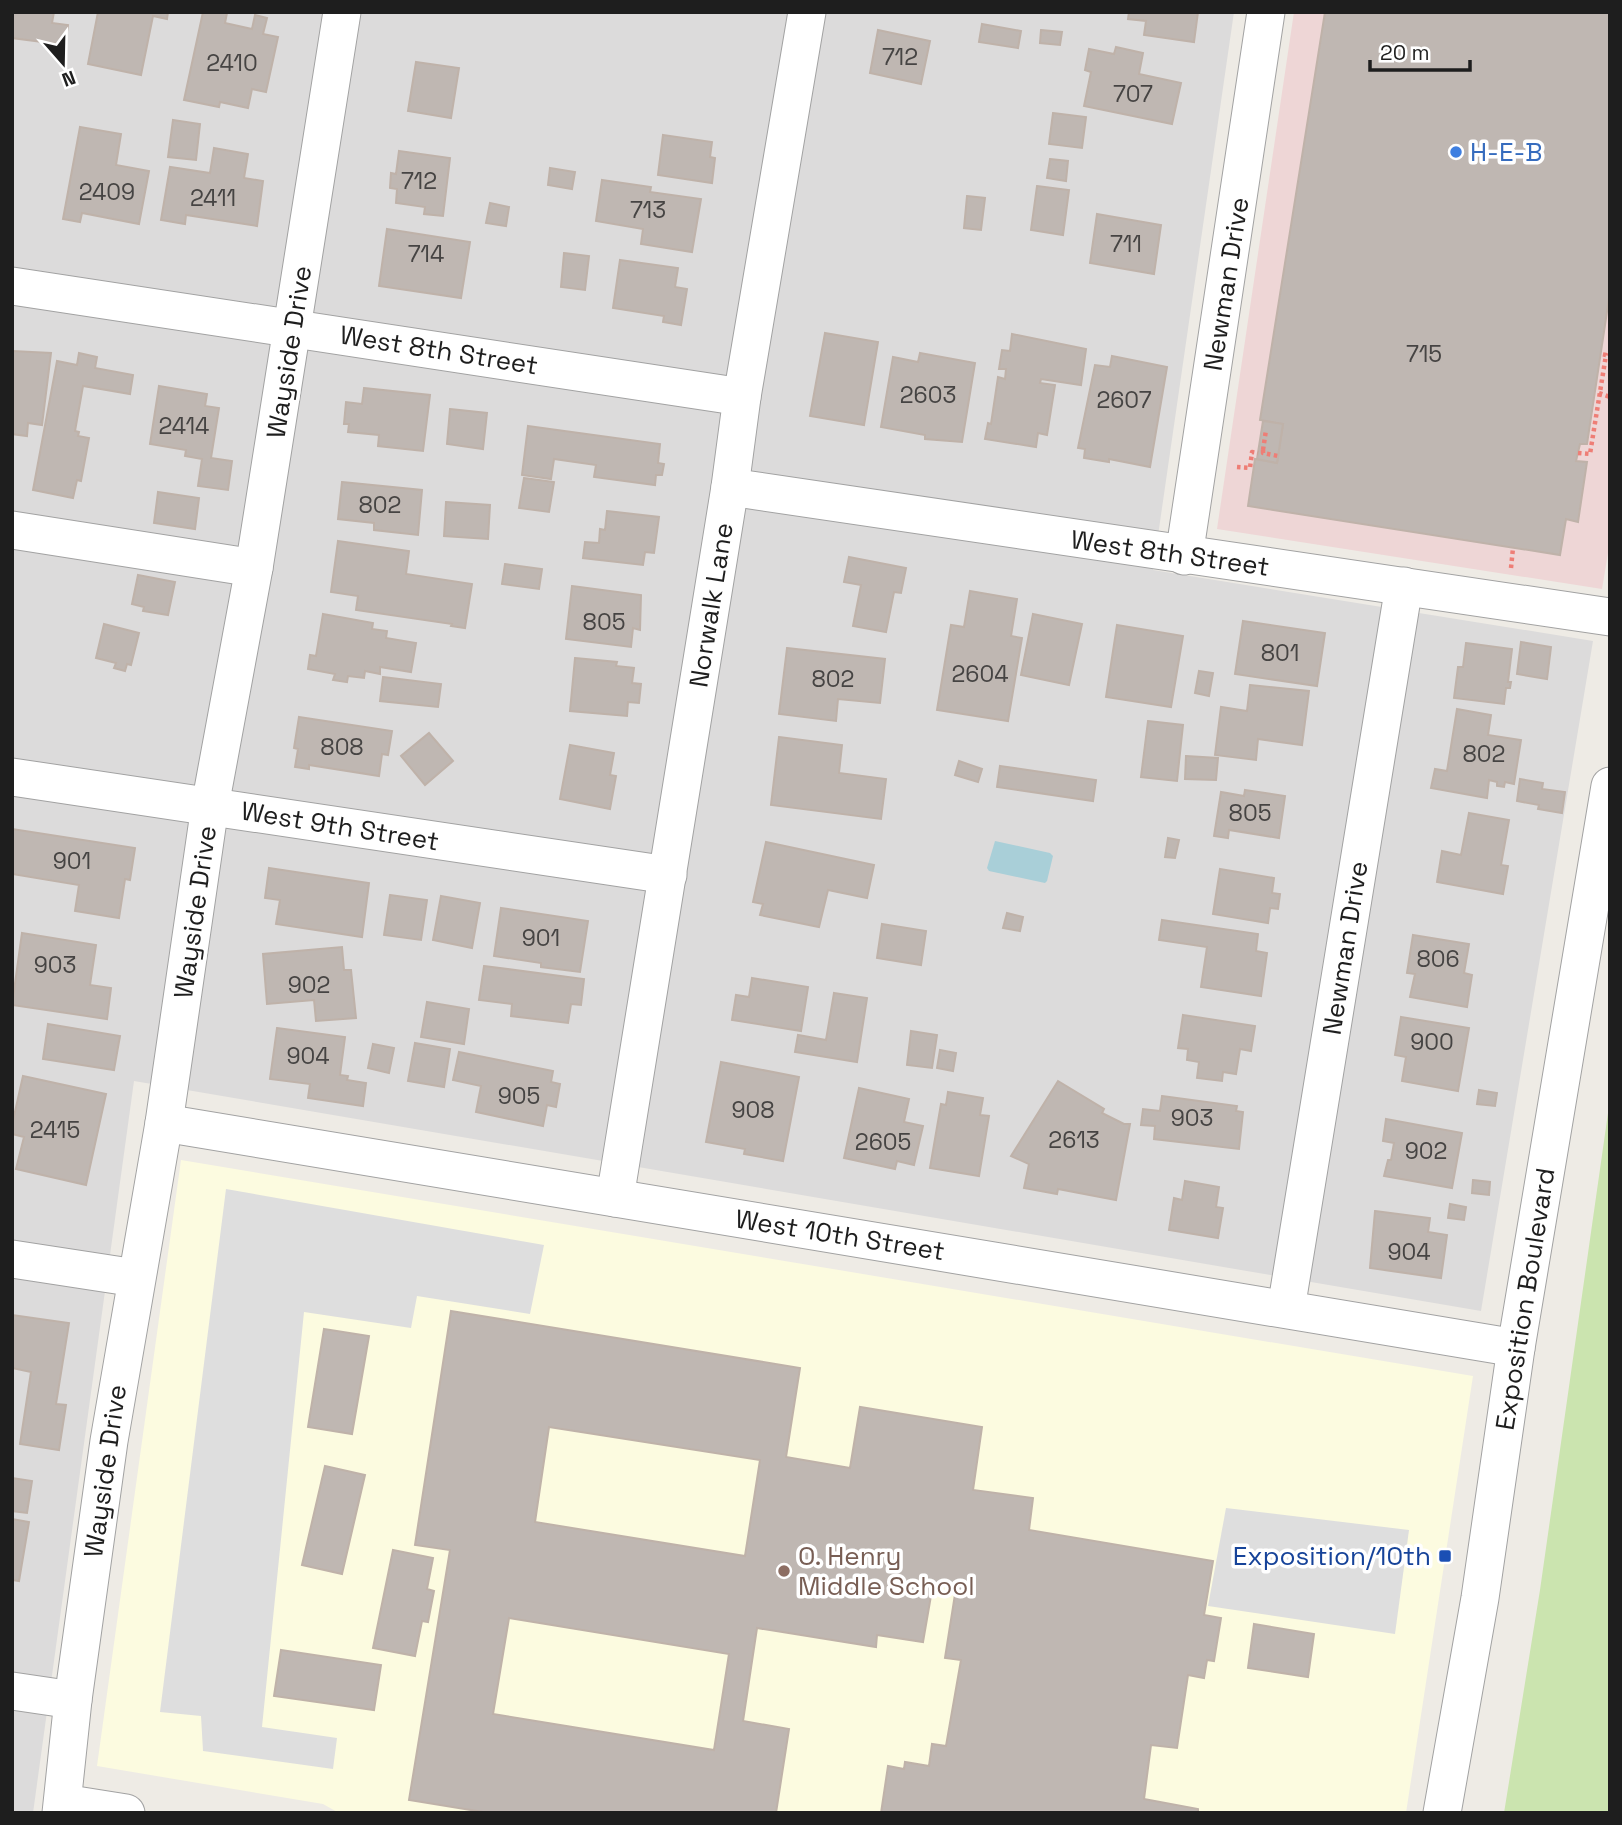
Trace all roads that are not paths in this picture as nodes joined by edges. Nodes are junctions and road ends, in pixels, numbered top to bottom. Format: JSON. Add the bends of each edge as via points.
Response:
{"nodes":[{"id":1,"x":342,"y":12,"type":"edge"},
{"id":2,"x":807,"y":12,"type":"edge"},
{"id":3,"x":1266,"y":12,"type":"edge"},
{"id":4,"x":12,"y":286,"type":"edge"},
{"id":5,"x":293,"y":327,"type":"junction"},
{"id":6,"x":742,"y":397,"type":"junction"},
{"id":7,"x":730,"y":487,"type":"junction"},
{"id":8,"x":12,"y":530,"type":"edge"},
{"id":9,"x":1184,"y":556,"type":"junction"},
{"id":10,"x":254,"y":568,"type":"junction"},
{"id":11,"x":1404,"y":586,"type":"junction"},
{"id":12,"x":1610,"y":617,"type":"edge"},
{"id":13,"x":12,"y":777,"type":"edge"},
{"id":14,"x":1610,"y":786,"type":"edge"},
{"id":15,"x":210,"y":806,"type":"junction"},
{"id":16,"x":668,"y":875,"type":"junction"},
{"id":17,"x":164,"y":1124,"type":"junction"},
{"id":18,"x":615,"y":1198,"type":"junction"},
{"id":19,"x":12,"y":1259,"type":"edge"},
{"id":20,"x":136,"y":1278,"type":"junction"},
{"id":21,"x":1286,"y":1309,"type":"junction"},
{"id":22,"x":1516,"y":1348,"type":"junction"},
{"id":23,"x":12,"y":1691,"type":"edge"},
{"id":24,"x":73,"y":1700,"type":"junction"},
{"id":25,"x":62,"y":1808,"type":"edge"},
{"id":26,"x":126,"y":1813,"type":"edge"},
{"id":27,"x":1442,"y":1813,"type":"edge"}],
"edges":[{"from":1,"to":5,"type":"street","name":"Wayside Drive"},
{"from":2,"to":6,"type":"street","name":"Norwalk Lane"},
{"from":3,"to":9,"type":"street","name":"Newman Drive"},
{"from":4,"to":5,"type":"street","name":"West 8th Street"},
{"from":5,"to":6,"type":"street","name":"West 8th Street"},
{"from":5,"to":10,"type":"street","name":"Wayside Drive"},
{"from":6,"to":7,"type":"street","name":"Norwalk Lane"},
{"from":7,"to":9,"type":"street","name":"West 8th Street"},
{"from":7,"to":16,"type":"street","name":"Norwalk Lane"},
{"from":8,"to":10,"type":"street"},
{"from":9,"to":11,"type":"street","name":"West 8th Street"},
{"from":10,"to":15,"type":"street","name":"Wayside Drive"},
{"from":11,"to":12,"type":"street","name":"West 8th Street"},
{"from":11,"to":21,"type":"street","name":"Newman Drive"},
{"from":13,"to":15,"type":"street","name":"West 9th Street"},
{"from":14,"to":22,"type":"street","name":"Exposition Boulevard"},
{"from":15,"to":16,"type":"street","name":"West 9th Street"},
{"from":15,"to":17,"type":"street","name":"Wayside Drive"},
{"from":16,"to":18,"type":"street","name":"Norwalk Lane"},
{"from":17,"to":18,"type":"street","name":"West 10th Street"},
{"from":17,"to":20,"type":"street","name":"Wayside Drive"},
{"from":18,"to":21,"type":"street","name":"West 10th Street"},
{"from":19,"to":20,"type":"street"},
{"from":20,"to":24,"type":"street","name":"Wayside Drive","via":[[108,1441]]},
{"from":21,"to":22,"type":"street","name":"West 10th Street"},
{"from":22,"to":27,"type":"street","name":"Exposition Boulevard","via":[[1480,1598]]},
{"from":23,"to":24,"type":"street"},
{"from":24,"to":25,"type":"street","name":"Wayside Drive"},
{"from":25,"to":26,"type":"street"}]}
